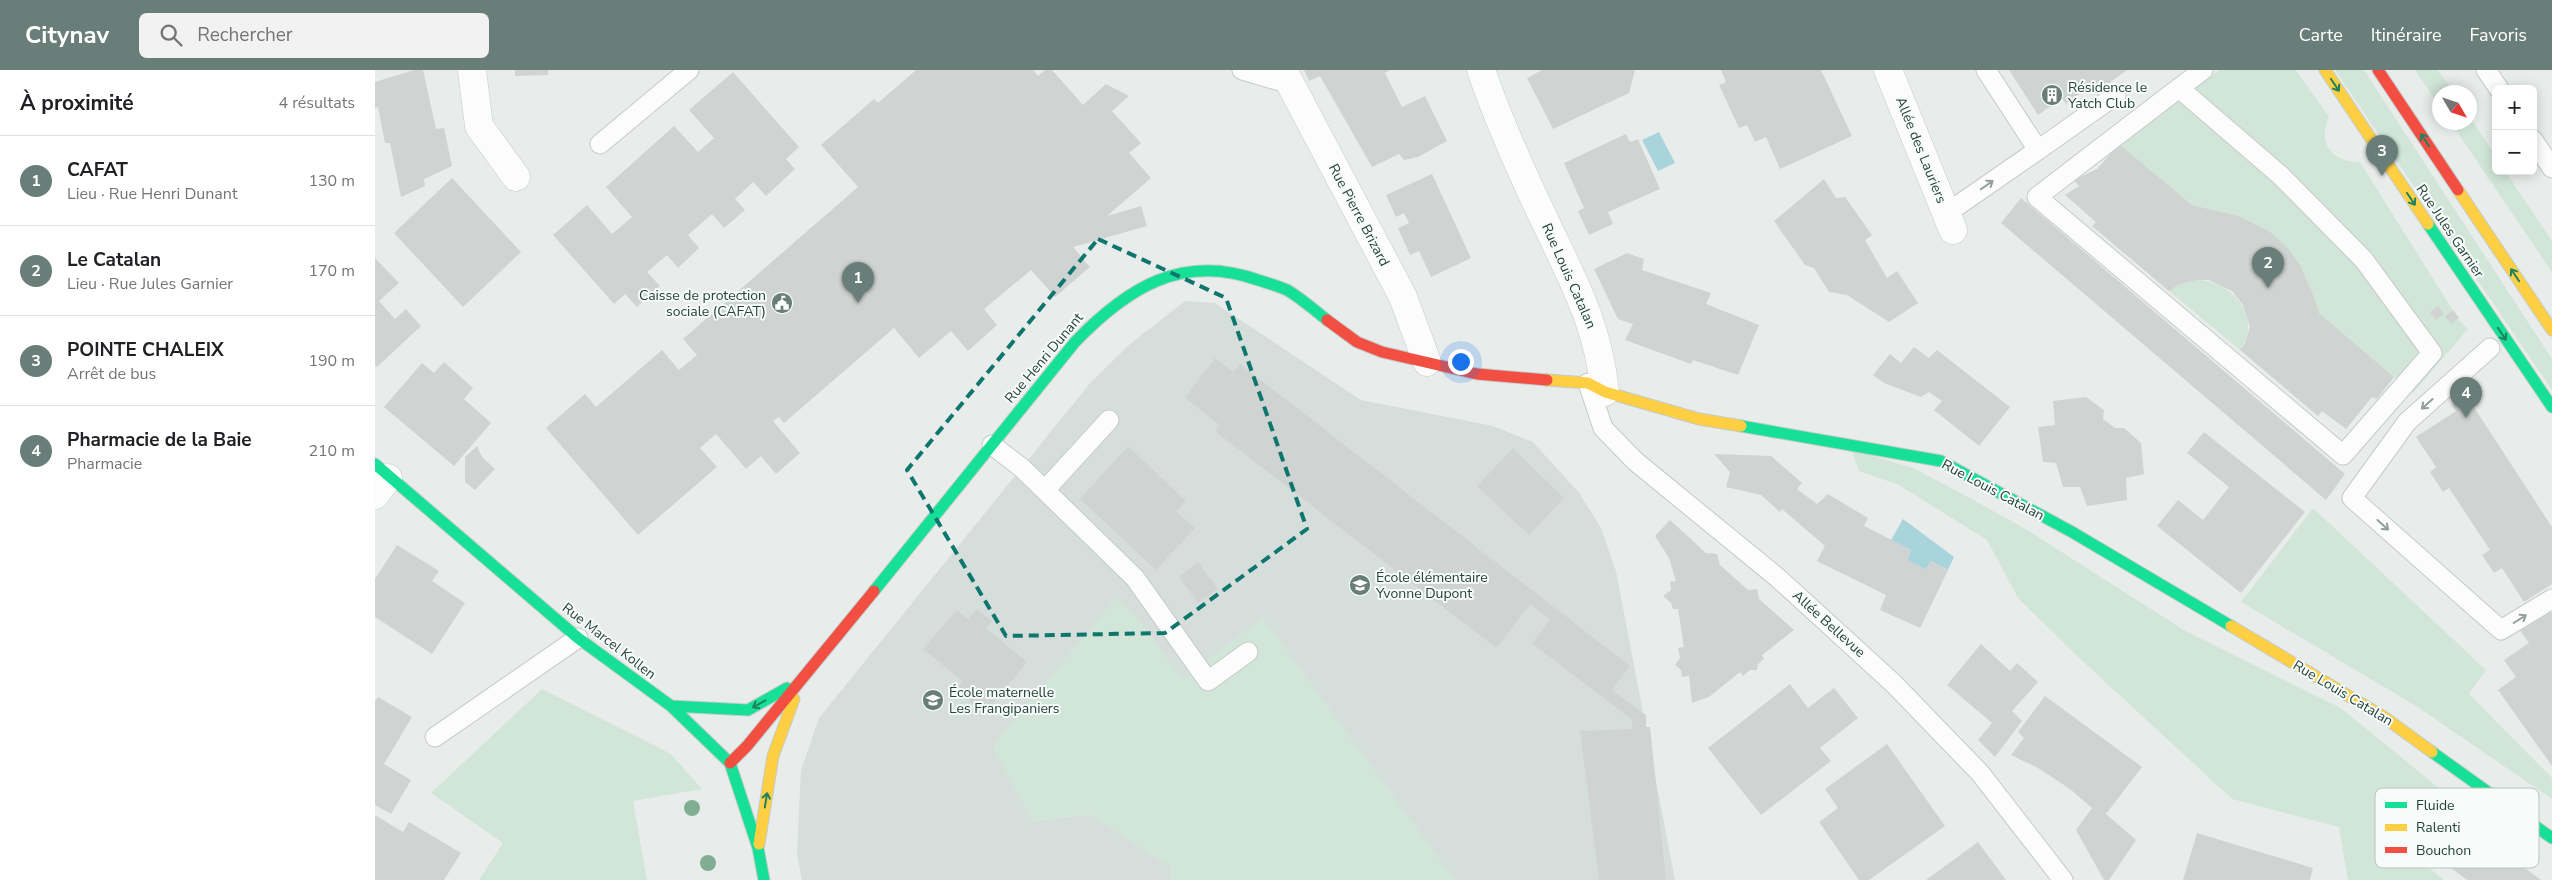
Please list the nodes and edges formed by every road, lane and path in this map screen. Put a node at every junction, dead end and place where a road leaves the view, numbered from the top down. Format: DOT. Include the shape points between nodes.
graph roads {
  1 [pos="471,70"];
  2 [pos="689,70"];
  3 [pos="1243,70"];
  4 [pos="1481,70"];
  5 [pos="1888,70"];
  6 [pos="1986,70"];
  7 [pos="2203,70"];
  8 [pos="2325,70"];
  9 [pos="2378,70"];
  10 [pos="2486,70"];
  11 [pos="1287,77"];
  12 [pos="2496,85"];
  13 [pos="2179,88"];
  14 [pos="2116,96"];
  15 [pos="600,144"];
  16 [pos="2537,146"];
  17 [pos="2039,150"];
  18 [pos="2552,168"];
  19 [pos="516,177"];
  20 [pos="1950,221"];
  21 [pos="2552,330"];
  22 [pos="2490,348"];
  23 [pos="1427,362"];
  24 [pos="1597,388"];
  25 [pos="2552,407"];
  26 [pos="1109,420"];
  27 [pos="991,445"];
  28 [pos="379,479"];
  29 [pos="1045,490"];
  30 [pos="2552,599"];
  31 [pos="577,638"];
  32 [pos="1248,652"];
  33 [pos="802,680"];
  34 [pos="671,706"];
  35 [pos="435,737"];
  36 [pos="730,762"];
  37 [pos="2483,788"];
  38 [pos="2539,829"];
  39 [pos="2552,838"];
  40 [pos="758,848"];
  41 [pos="764,880"];
  42 [pos="2063,880"];
  1 -- 19 [label="street" via="479,126"];
  2 -- 15 [label="lane"];
  3 -- 11 [label="lane"];
  4 -- 24 [label="street, Rue Louis Catalan" via="1501,127 1588,312 1600,351"];
  5 -- 20 [label="street, Allée des Lauriers"];
  6 -- 17 [label="lane"];
  7 -- 13 [label="lane"];
  8 -- 25 [label="street, Rue Jules Garnier, one-way"];
  21 -- 9 [label="street, one-way"];
  10 -- 12 [label="lane"];
  11 -- 23 [label="street, Rue Pierre Brizard" via="1403,297"];
  13 -- 13 [label="lane" via="2280,175 2364,260 2432,353 2343,455 2037,197"];
  14 -- 17 [label="lane"];
  16 -- 18 [label="lane"];
  20 -- 17 [label="lane, one-way"];
  22 -- 30 [label="lane, one-way" via="2407,422 2352,498 2501,630"];
  23 -- 24 [label="street, Rue Henri Dunant" via="1477,374"];
  23 -- 27 [label="street, Rue Henri Dunant" via="1382,352 1357,342 1287,290 1235,272 1168,275 1136,291 1100,316"];
  24 -- 37 [label="street, Rue Louis Catalan" via="1699,419 1941,461 2072,532 2385,717"];
  24 -- 42 [label="lane, Allée Bellevue" via="1603,428 1635,460 1778,578 1894,684 1980,773"];
  26 -- 29 [label="lane"];
  27 -- 29 [label="lane"];
  27 -- 33 [label="street, Rue Henri Dunant"];
  28 -- 31 [label="street, Rue Marcel Kollen"];
  29 -- 32 [label="lane" via="1135,578 1208,681"];
  31 -- 34 [label="street, Rue Marcel Kollen"];
  31 -- 35 [label="lane"];
  33 -- 34 [label="street, Rue Henri Dunant, one-way" via="748,710"];
  33 -- 36 [label="street, Rue Henri Dunant"];
  40 -- 33 [label="street, Rue Henri Dunant, one-way" via="773,756"];
  34 -- 36 [label="street, Rue Marcel Kollen"];
  36 -- 40 [label="street, Rue Marcel Kollen"];
  38 -- 39 [label="street, Rue Louis Catalan"];
  40 -- 41 [label="street, Rue Marcel Kollen"];
}
